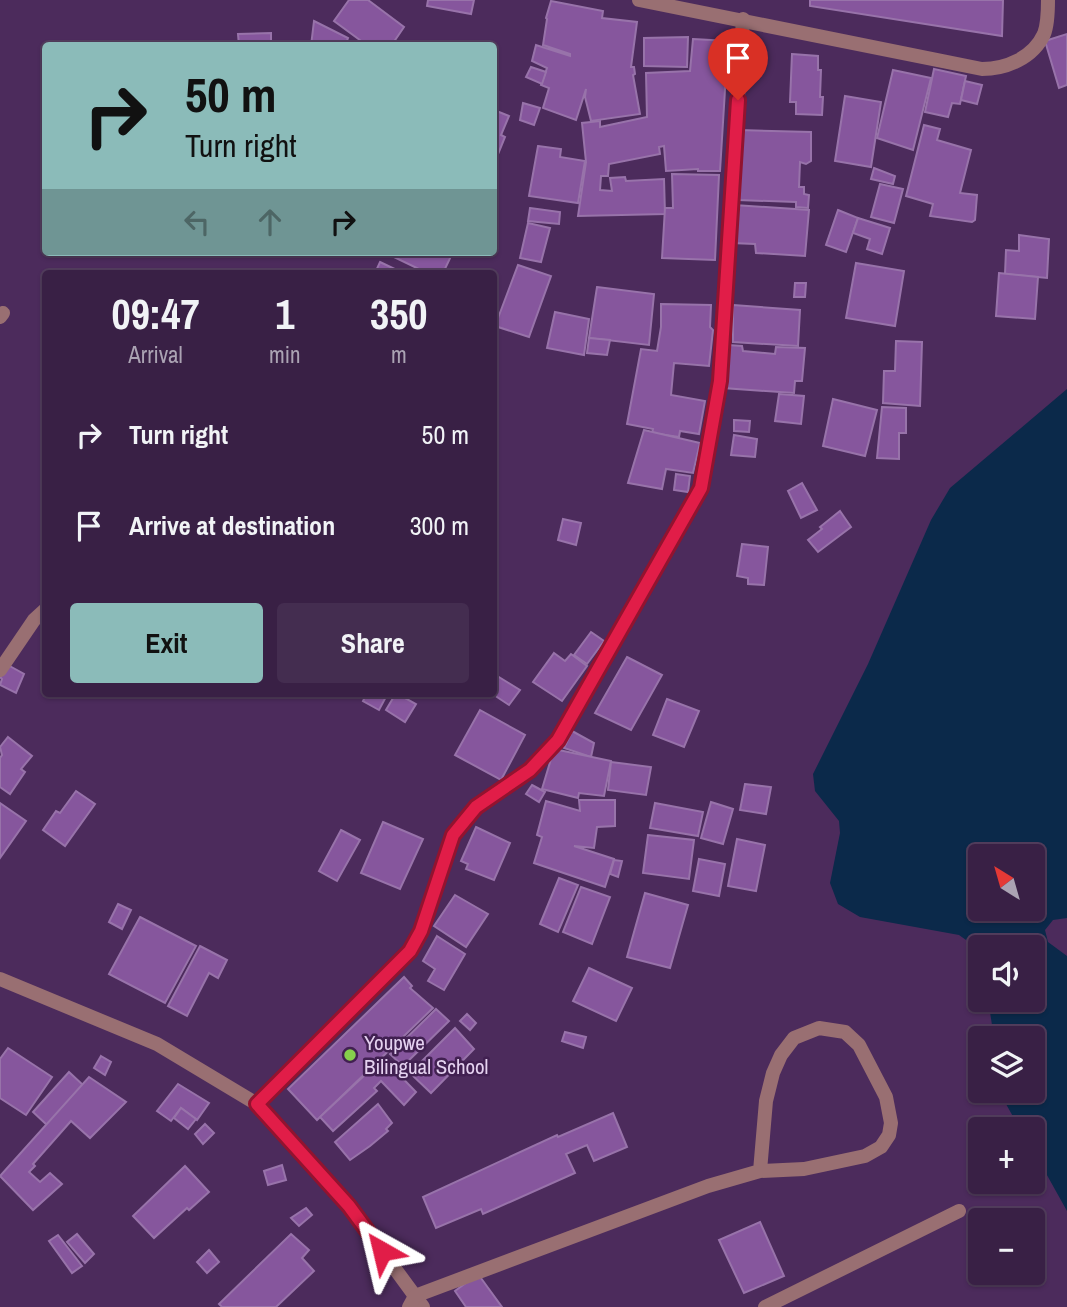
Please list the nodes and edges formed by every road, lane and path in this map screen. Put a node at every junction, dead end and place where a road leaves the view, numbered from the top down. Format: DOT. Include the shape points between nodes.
graph roads {
  1 [pos="639,0"];
  2 [pos="1048,0"];
  3 [pos="743,19"];
  4 [pos="42,613"];
  5 [pos="0,670"];
  6 [pos="0,979"];
  7 [pos="257,1104"];
  8 [pos="760,1171"];
  9 [pos="959,1211"];
  10 [pos="416,1303"];
  11 [pos="765,1307"];
  1 -- 3 [label="street"];
  2 -- 3 [label="street" via="1043,35 1015,63 996,69"];
  3 -- 7 [label="street" via="720,381 701,488 558,740 530,770 476,807 453,835 410,951"];
  4 -- 5 [label="street"];
  6 -- 7 [label="street" via="157,1044"];
  7 -- 10 [label="street" via="349,1206"];
  8 -- 8 [label="street" via="864,1156 881,1147 889,1135 886,1097 859,1045 845,1032 819,1028 794,1038 781,1055 766,1101"];
  8 -- 10 [label="street" via="708,1186"];
  9 -- 11 [label="street"];
}
